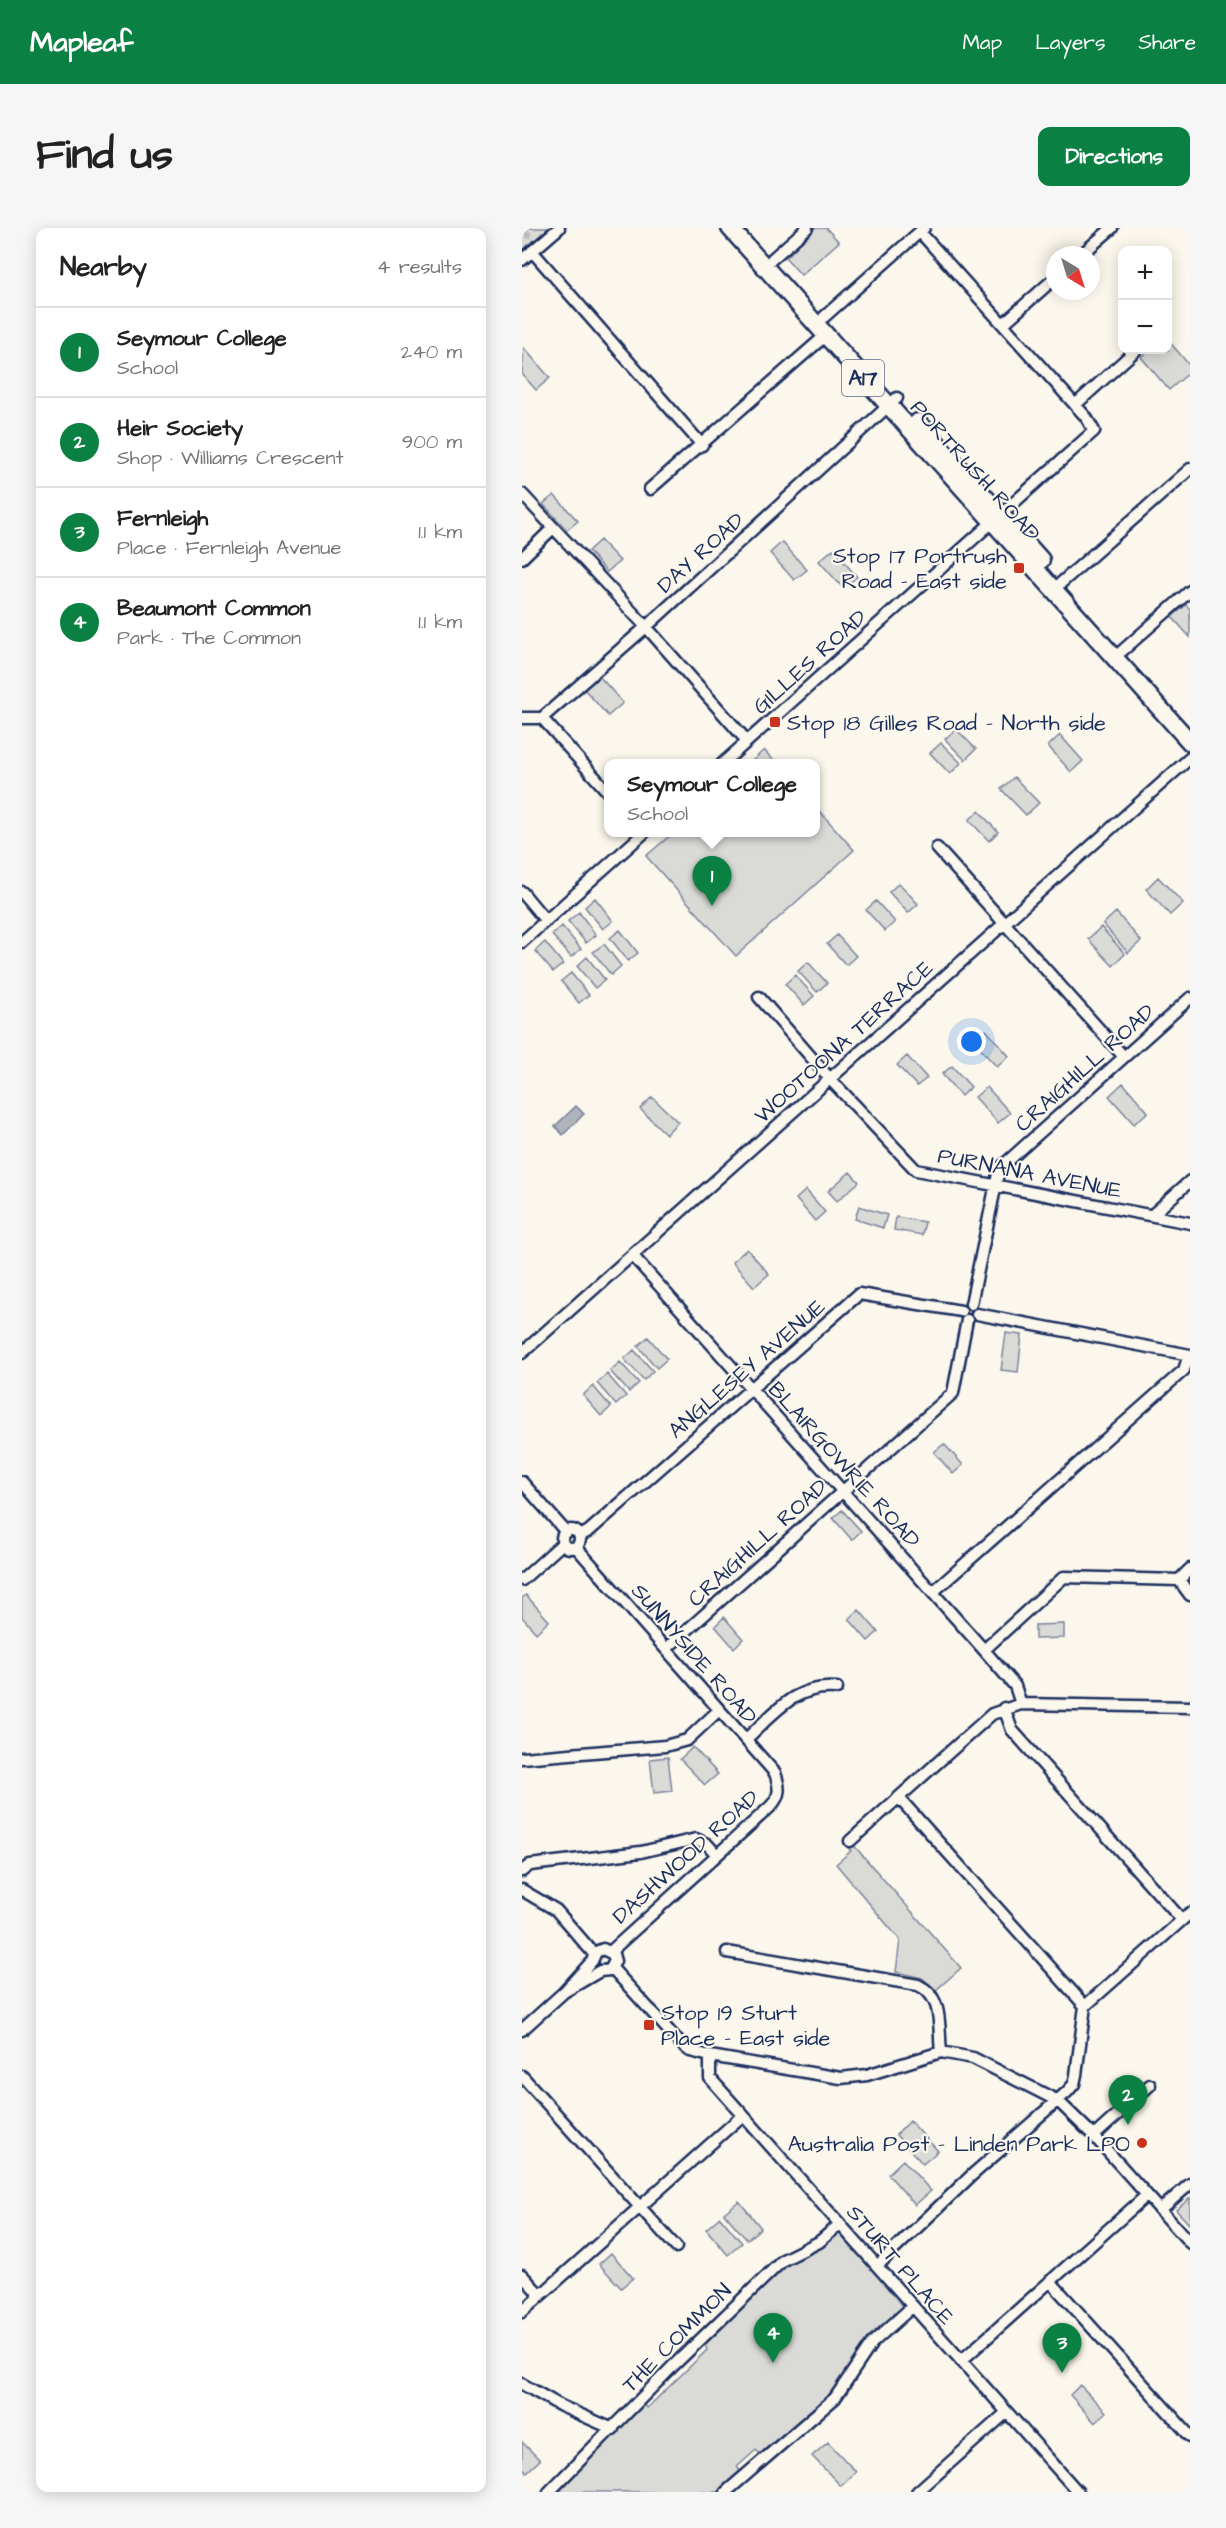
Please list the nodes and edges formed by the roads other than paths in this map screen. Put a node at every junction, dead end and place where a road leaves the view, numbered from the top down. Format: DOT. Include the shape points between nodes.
graph roads {
  1 [pos="559,228"];
  2 [pos="730,228"];
  3 [pos="744,228"];
  4 [pos="807,228"];
  5 [pos="1112,228"];
  6 [pos="922,230"];
  7 [pos="1091,246"];
  8 [pos="532,251"];
  9 [pos="772,259"];
  10 [pos="522,260"];
  11 [pos="1046,286"];
  12 [pos="824,317"];
  13 [pos="1002,324"];
  14 [pos="826,335"];
  15 [pos="1132,354"];
  16 [pos="893,402"];
  17 [pos="1075,405"];
  18 [pos="702,445"];
  19 [pos="1190,469"];
  20 [pos="650,489"];
  21 [pos="522,494"];
  22 [pos="997,519"];
  23 [pos="553,528"];
  24 [pos="522,558"];
  25 [pos="1057,587"];
  26 [pos="1190,591"];
  27 [pos="646,627"];
  28 [pos="1122,651"];
  29 [pos="522,718"];
  30 [pos="542,718"];
  31 [pos="1190,725"];
  32 [pos="747,741"];
  33 [pos="1190,742"];
  34 [pos="1190,758"];
  35 [pos="727,759"];
  36 [pos="604,786"];
  37 [pos="639,837"];
  38 [pos="937,848"];
  39 [pos="522,892"];
  40 [pos="546,921"];
  41 [pos="1004,923"];
  42 [pos="522,942"];
  43 [pos="759,997"];
  44 [pos="1190,998"];
  45 [pos="1124,1057"];
  46 [pos="830,1079"];
  47 [pos="1190,1181"];
  48 [pos="995,1185"];
  49 [pos="1152,1215"];
  50 [pos="1190,1223"];
  51 [pos="633,1256"];
  52 [pos="974,1309"];
  53 [pos="964,1316"];
  54 [pos="522,1353"];
  55 [pos="1190,1355"];
  56 [pos="752,1389"];
  57 [pos="522,1482"];
  58 [pos="843,1491"];
  59 [pos="566,1532"];
  60 [pos="580,1536"];
  61 [pos="563,1543"];
  62 [pos="576,1547"];
  63 [pos="1190,1569"];
  64 [pos="522,1580"];
  65 [pos="1179,1580"];
  66 [pos="933,1592"];
  67 [pos="1190,1595"];
  68 [pos="666,1649"];
  69 [pos="984,1650"];
  70 [pos="837,1688"];
  71 [pos="1021,1704"];
  72 [pos="1190,1707"];
  73 [pos="1004,1708"];
  74 [pos="719,1710"];
  75 [pos="746,1739"];
  76 [pos="522,1758"];
  77 [pos="780,1787"];
  78 [pos="899,1798"];
  79 [pos="850,1840"];
  80 [pos="717,1855"];
  81 [pos="522,1871"];
  82 [pos="522,1890"];
  83 [pos="1186,1916"];
  84 [pos="610,1952"];
  85 [pos="727,1952"];
  86 [pos="593,1958"];
  87 [pos="612,1968"];
  88 [pos="600,1971"];
  89 [pos="564,1992"];
  90 [pos="1085,2006"];
  91 [pos="522,2030"];
  92 [pos="941,2052"];
  93 [pos="710,2056"];
  94 [pos="522,2076"];
  95 [pos="1150,2085"];
  96 [pos="1058,2101"];
  97 [pos="743,2115"];
  98 [pos="1094,2136"];
  99 [pos="1190,2184"];
  100 [pos="1147,2195"];
  101 [pos="641,2206"];
  102 [pos="1160,2210"];
  103 [pos="840,2224"];
  104 [pos="1190,2243"];
  105 [pos="676,2247"];
  106 [pos="877,2265"];
  107 [pos="522,2275"];
  108 [pos="1050,2281"];
  109 [pos="540,2295"];
  110 [pos="913,2306"];
  111 [pos="522,2312"];
  112 [pos="961,2361"];
  113 [pos="522,2384"];
  114 [pos="1007,2412"];
  115 [pos="613,2428"];
  116 [pos="1190,2436"];
  117 [pos="1075,2491"];
  118 [pos="549,2492"];
  119 [pos="726,2492"];
  120 [pos="917,2492"];
  1 -- 8 [label="street"];
  2 -- 14 [label="highway, PORTRUSH ROAD / A17"];
  3 -- 9 [label="highway, PORTRUSH ROAD / A17"];
  4 -- 9 [label="street"];
  5 -- 7 [label="street"];
  6 -- 12 [label="street"];
  6 -- 13 [label="street"];
  8 -- 10 [label="street"];
  8 -- 18 [label="street"];
  9 -- 12 [label="highway, PORTRUSH ROAD / A17"];
  11 -- 13 [label="street"];
  12 -- 16 [label="highway, PORTRUSH ROAD / A17"];
  13 -- 17 [label="street"];
  14 -- 16 [label="highway, PORTRUSH ROAD / A17"];
  14 -- 18 [label="street"];
  15 -- 17 [label="street"];
  16 -- 22 [label="highway, PORTRUSH ROAD / A17"];
  16 -- 27 [label="street, DAY ROAD"];
  17 -- 22 [label="street, GILLES ROAD" via="1093,425 1091,436"];
  18 -- 20 [label="street"];
  19 -- 25 [label="street"];
  21 -- 23 [label="street"];
  22 -- 25 [label="highway, PORTRUSH ROAD / A17"];
  22 -- 32 [label="street, GILLES ROAD"];
  23 -- 24 [label="street"];
  23 -- 27 [label="street"];
  25 -- 28 [label="highway, PORTRUSH ROAD / A17"];
  25 -- 33 [label="highway, PORTRUSH ROAD / A17"];
  26 -- 28 [label="street"];
  27 -- 30 [label="street, DAY ROAD"];
  27 -- 32 [label="street"];
  28 -- 31 [label="highway, PORTRUSH ROAD / A17"];
  29 -- 30 [label="street"];
  30 -- 36 [label="street"];
  32 -- 35 [label="street, GILLES ROAD"];
  34 -- 41 [label="street, WOOTOONA TERRACE"];
  37 -- 40 [label="street"];
  38 -- 41 [label="street"];
  39 -- 40 [label="street"];
  40 -- 42 [label="street"];
  41 -- 45 [label="street"];
  41 -- 46 [label="street, WOOTOONA TERRACE"];
  43 -- 46 [label="street, PURNANA AVENUE"];
  44 -- 45 [label="street, CRAIGHILL ROAD"];
  45 -- 48 [label="street, CRAIGHILL ROAD" via="999,1169"];
  46 -- 48 [label="street, PURNANA AVENUE" via="916,1170"];
  46 -- 51 [label="street, WOOTOONA TERRACE"];
  47 -- 49 [label="street"];
  48 -- 49 [label="street, PURNANA AVENUE"];
  48 -- 52 [label="street, CRAIGHILL ROAD"];
  49 -- 50 [label="street, PURNANA AVENUE"];
  51 -- 54 [label="street, WOOTOONA TERRACE"];
  51 -- 56 [label="street, BLAIRGOWRIE ROAD"];
  52 -- 53 [label="street" via="974,1318"];
  52 -- 55 [label="street"];
  53 -- 56 [label="street, ANGLESEY AVENUE" via="859,1294"];
  53 -- 58 [label="street, CRAIGHILL ROAD" via="953,1393"];
  55 -- 66 [label="street" via="1184,1370"];
  56 -- 58 [label="street, BLAIRGOWRIE ROAD"];
  56 -- 60 [label="street, ANGLESEY AVENUE"];
  57 -- 59 [label="street"];
  58 -- 66 [label="street, BLAIRGOWRIE ROAD"];
  58 -- 68 [label="street, CRAIGHILL ROAD"];
  59 -- 60 [label="street"];
  59 -- 61 [label="street" via="561,1538"];
  60 -- 62 [label="street"];
  61 -- 62 [label="street"];
  61 -- 64 [label="street"];
  62 -- 68 [label="street, SUNNYSIDE ROAD"];
  63 -- 65 [label="street"];
  65 -- 67 [label="street"];
  65 -- 69 [label="street" via="1064,1577"];
  66 -- 69 [label="street, BLAIRGOWRIE ROAD"];
  68 -- 74 [label="street, SUNNYSIDE ROAD"];
  69 -- 71 [label="street, BLAIRGOWRIE ROAD" via="1015,1686"];
  70 -- 75 [label="street" via="806,1689"];
  71 -- 72 [label="street"];
  71 -- 73 [label="street"];
  73 -- 78 [label="street" via="992,1714"];
  73 -- 83 [label="street" via="1012,1730"];
  74 -- 75 [label="street, SUNNYSIDE ROAD"];
  74 -- 76 [label="street" via="687,1740 665,1746"];
  75 -- 77 [label="street, SUNNYSIDE ROAD" via="775,1773"];
  77 -- 80 [label="street, DASHWOOD ROAD" via="776,1801"];
  78 -- 79 [label="street"];
  78 -- 90 [label="street"];
  80 -- 81 [label="street" via="696,1839 641,1852 530,1865"];
  80 -- 84 [label="street, DASHWOOD ROAD"];
  82 -- 86 [label="street" via="556,1910"];
  83 -- 90 [label="street"];
  84 -- 86 [label="street" via="603,1949"];
  84 -- 87 [label="street" via="615,1961"];
  85 -- 92 [label="street" via="918,1985 935,1999"];
  86 -- 88 [label="street" via="594,1968"];
  86 -- 89 [label="street"];
  87 -- 88 [label="street"];
  87 -- 93 [label="street" via="680,2043 690,2051"];
  88 -- 89 [label="street"];
  89 -- 91 [label="street"];
  90 -- 96 [label="street" via="1074,2084"];
  92 -- 93 [label="street" via="867,2075 841,2078"];
  92 -- 96 [label="street" via="974,2058"];
  93 -- 97 [label="street, STURT PLACE" via="710,2078"];
  94 -- 101 [label="street"];
  95 -- 98 [label="street"];
  96 -- 98 [label="street"];
  96 -- 106 [label="street"];
  97 -- 101 [label="street"];
  97 -- 103 [label="street, STURT PLACE"];
  98 -- 100 [label="street"];
  99 -- 102 [label="street"];
  100 -- 102 [label="street"];
  100 -- 108 [label="street"];
  101 -- 105 [label="street"];
  101 -- 109 [label="street"];
  102 -- 104 [label="street"];
  103 -- 106 [label="street, STURT PLACE"];
  103 -- 115 [label="street, THE COMMON" via="819,2242 783,2260"];
  106 -- 110 [label="street, STURT PLACE"];
  107 -- 109 [label="street"];
  108 -- 112 [label="street"];
  108 -- 116 [label="street"];
  109 -- 111 [label="street"];
  110 -- 112 [label="street, STURT PLACE"];
  110 -- 119 [label="street" via="872,2343 835,2398"];
  112 -- 114 [label="street, STURT PLACE"];
  113 -- 115 [label="street"];
  114 -- 117 [label="street, STURT PLACE"];
  114 -- 120 [label="street"];
  115 -- 118 [label="street, THE COMMON"];
}
